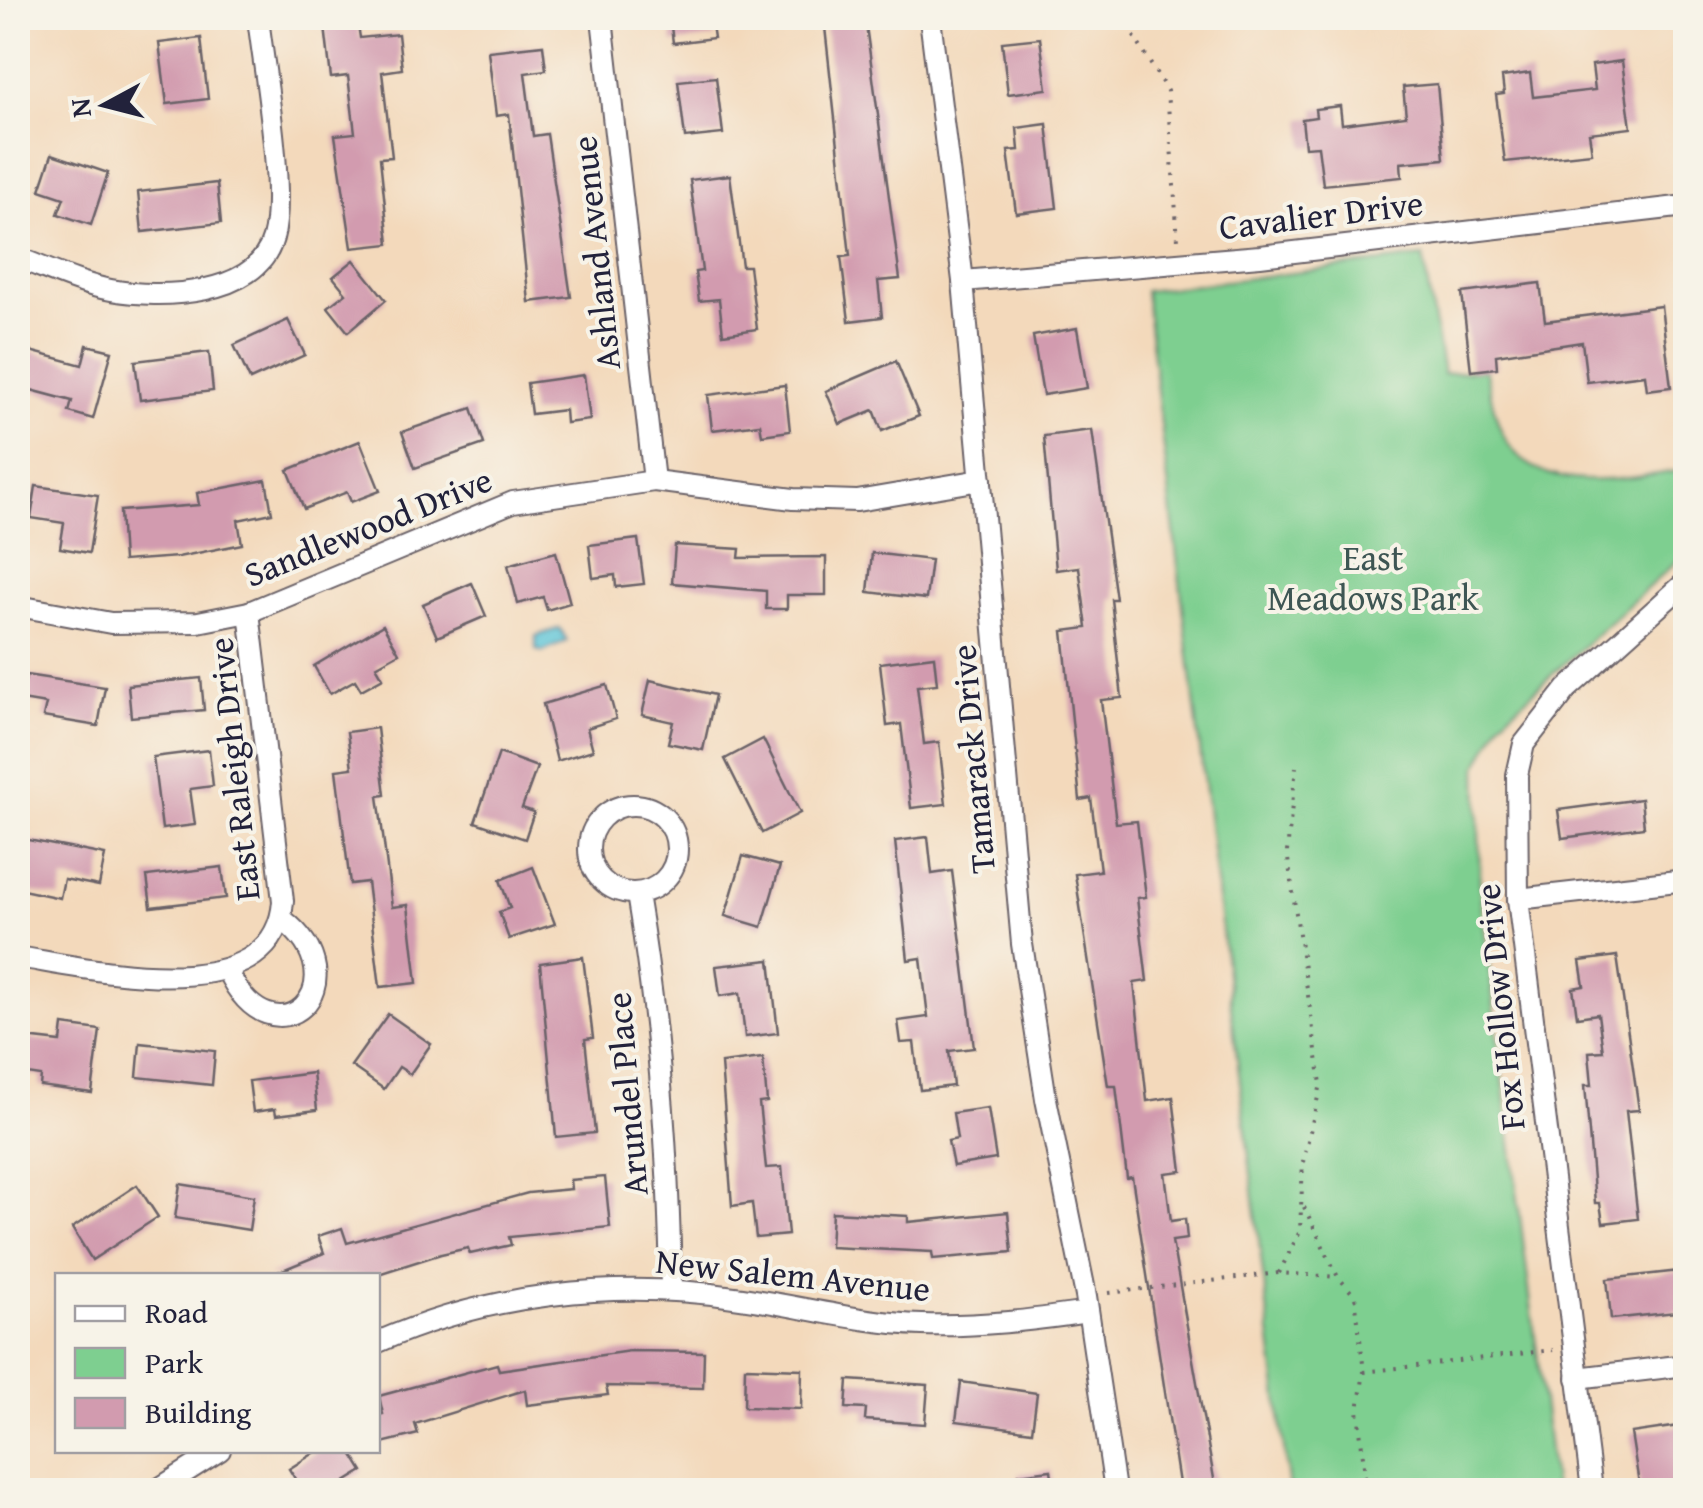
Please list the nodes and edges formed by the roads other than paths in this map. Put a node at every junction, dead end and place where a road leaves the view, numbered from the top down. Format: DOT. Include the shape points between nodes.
graph roads {
  1 [pos="258,18"];
  2 [pos="602,18"];
  3 [pos="930,18"];
  4 [pos="1686,206"];
  5 [pos="18,258"];
  6 [pos="963,281"];
  7 [pos="981,480"];
  8 [pos="654,481"];
  9 [pos="1686,582"];
  10 [pos="18,606"];
  11 [pos="249,612"];
  12 [pos="1686,880"];
  13 [pos="637,894"];
  14 [pos="1518,900"];
  15 [pos="282,919"];
  16 [pos="18,958"];
  17 [pos="227,970"];
  18 [pos="671,1290"];
  19 [pos="1087,1304"];
  20 [pos="380,1341"];
  21 [pos="1686,1365"];
  22 [pos="1577,1378"];
  23 [pos="215,1453"];
  24 [pos="158,1490"];
  25 [pos="1115,1490"];
  26 [pos="1592,1490"];
  1 -- 5 [label="street" via="275,200 274,239 257,266 208,288 156,293 112,290"];
  2 -- 8 [label="street, Ashland Avenue"];
  3 -- 6 [label="street, Tamarack Drive"];
  4 -- 6 [label="street, Cavalier Drive" via="1180,264"];
  6 -- 7 [label="street, Tamarack Drive"];
  7 -- 8 [label="street, Sandlewood Drive" via="858,501"];
  7 -- 19 [label="street, Tamarack Drive" via="1022,944"];
  8 -- 11 [label="street, Sandlewood Drive" via="481,512"];
  9 -- 14 [label="street, Fox Hollow Drive" via="1567,689 1524,744 1515,812"];
  10 -- 11 [label="street, Sandlewood Drive" via="155,626"];
  11 -- 15 [label="street, East Raleigh Drive"];
  12 -- 14 [label="street"];
  13 -- 13 [label="street" via="667,878 677,845 661,815 628,805 598,821 588,854 604,884"];
  13 -- 18 [label="street, Arundel Place" via="648,956"];
  14 -- 22 [label="street, Fox Hollow Drive"];
  15 -- 17 [label="street, East Raleigh Drive" via="258,954"];
  15 -- 17 [label="street, East Raleigh Drive" via="309,948 318,974 312,998 298,1012 282,1018 258,1012"];
  16 -- 17 [label="street" via="198,976"];
  18 -- 19 [label="street, New Salem Avenue" via="920,1326 1002,1324"];
  18 -- 20 [label="street, New Salem Avenue" via="501,1302"];
  19 -- 25 [label="street, Tamarack Drive"];
  21 -- 22 [label="street"];
  22 -- 26 [label="street, Fox Hollow Drive"];
  23 -- 24 [label="street"];
}
